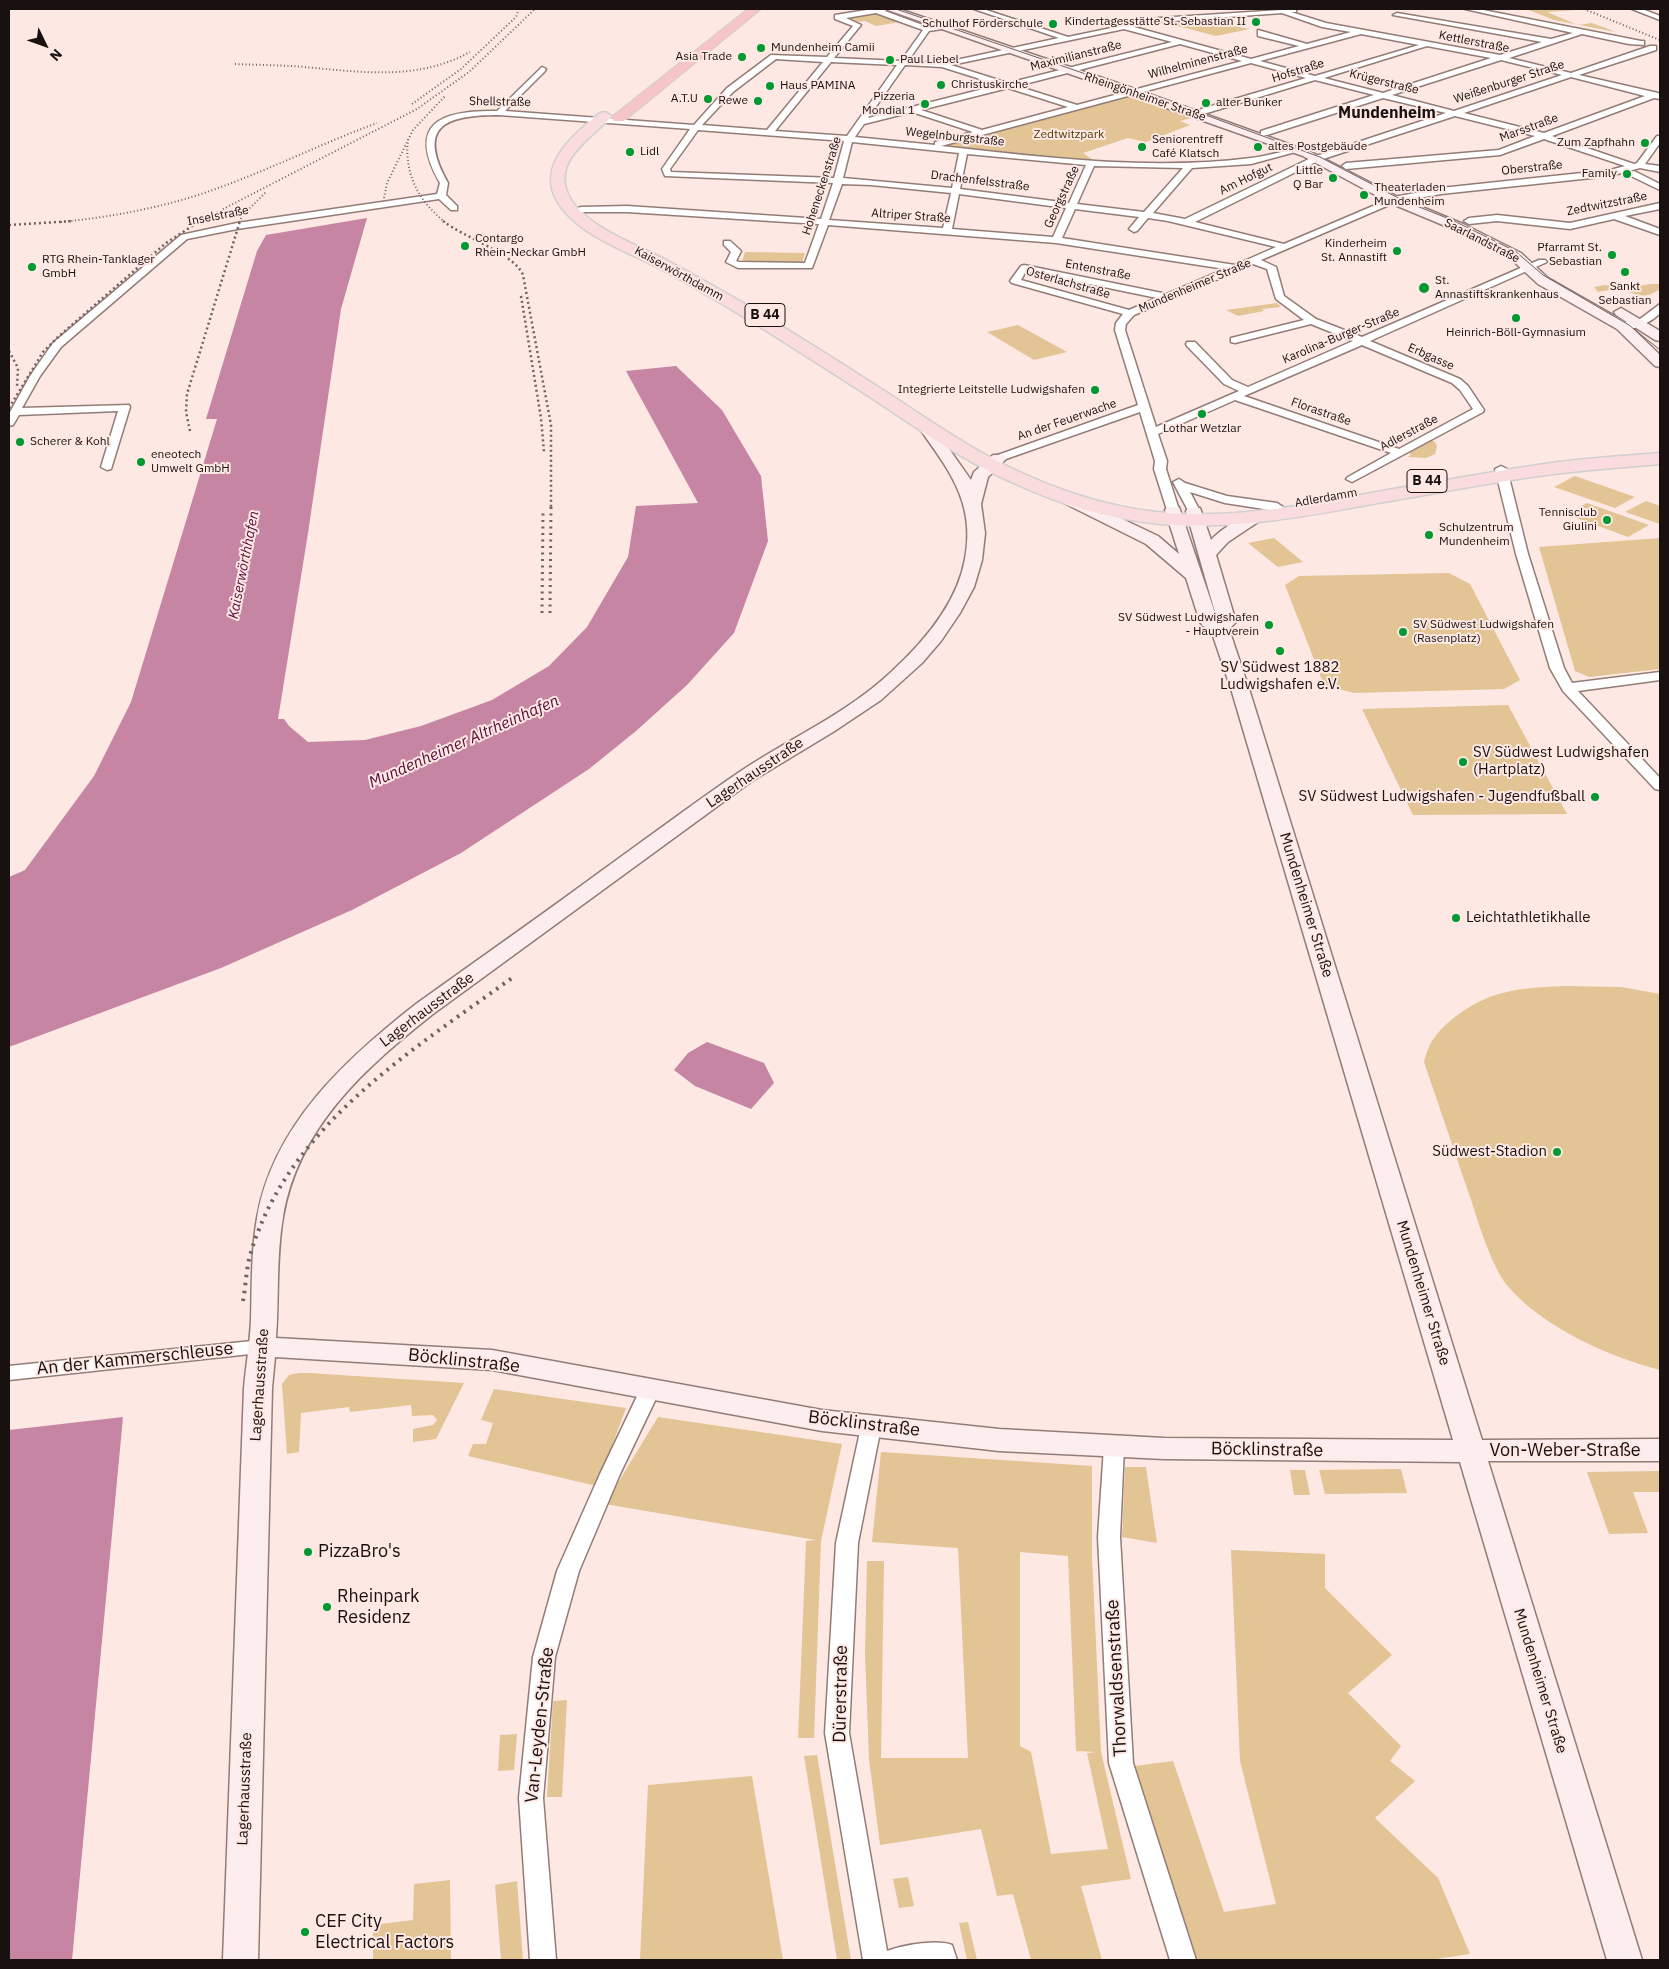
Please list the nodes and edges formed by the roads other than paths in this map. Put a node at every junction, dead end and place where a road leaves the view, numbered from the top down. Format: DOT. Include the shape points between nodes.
graph roads {
  1 [pos="742,9"];
  2 [pos="755,9"];
  3 [pos="880,9"];
  4 [pos="890,9"];
  5 [pos="907,9"];
  6 [pos="977,9"];
  7 [pos="1183,9"];
  8 [pos="1300,9"];
  9 [pos="1469,9"];
  10 [pos="1636,9"];
  11 [pos="1521,10"];
  12 [pos="1284,11"];
  13 [pos="1397,14"];
  14 [pos="1188,17"];
  15 [pos="1660,18"];
  16 [pos="952,25"];
  17 [pos="1124,26"];
  18 [pos="940,27"];
  19 [pos="927,29"];
  20 [pos="1592,30"];
  21 [pos="1261,32"];
  22 [pos="1360,32"];
  23 [pos="1582,32"];
  24 [pos="746,33"];
  25 [pos="1628,38"];
  26 [pos="1067,39"];
  27 [pos="1183,42"];
  28 [pos="1554,42"];
  29 [pos="1641,43"];
  30 [pos="1428,44"];
  31 [pos="1306,46"];
  32 [pos="1022,49"];
  33 [pos="1657,49"];
  34 [pos="1011,51"];
  35 [pos="830,58"];
  36 [pos="1502,58"];
  37 [pos="1254,60"];
  38 [pos="904,62"];
  39 [pos="943,65"];
  40 [pos="542,69"];
  41 [pos="1073,69"];
  42 [pos="1571,75"];
  43 [pos="1316,78"];
  44 [pos="656,79"];
  45 [pos="1009,86"];
  46 [pos="1139,91"];
  47 [pos="1385,95"];
  48 [pos="1657,96"];
  49 [pos="1076,107"];
  50 [pos="913,110"];
  51 [pos="1204,111"];
  52 [pos="499,113"];
  53 [pos="1457,113"];
  54 [pos="564,118"];
  55 [pos="608,120"];
  56 [pos="859,123"];
  57 [pos="696,128"];
  58 [pos="982,132"];
  59 [pos="769,133"];
  60 [pos="1264,133"];
  61 [pos="1545,136"];
  62 [pos="1660,138"];
  63 [pos="849,139"];
  64 [pos="926,147"];
  65 [pos="1301,149"];
  66 [pos="964,150"];
  67 [pos="1319,158"];
  68 [pos="1091,164"];
  69 [pos="1189,166"];
  70 [pos="1346,166"];
  71 [pos="1636,168"];
  72 [pos="1660,169"];
  73 [pos="838,181"];
  74 [pos="1660,187"];
  75 [pos="955,191"];
  76 [pos="441,196"];
  77 [pos="1400,199"];
  78 [pos="1072,205"];
  79 [pos="1660,206"];
  80 [pos="454,208"];
  81 [pos="581,210"];
  82 [pos="1146,215"];
  83 [pos="1614,216"];
  84 [pos="1469,221"];
  85 [pos="823,222"];
  86 [pos="1187,222"];
  87 [pos="1134,229"];
  88 [pos="947,231"];
  89 [pos="1660,232"];
  90 [pos="1056,240"];
  91 [pos="727,244"];
  92 [pos="1286,247"];
  93 [pos="1253,261"];
  94 [pos="1536,265"];
  95 [pos="1024,268"];
  96 [pos="1237,268"];
  97 [pos="1168,297"];
  98 [pos="1660,307"];
  99 [pos="1130,314"];
  100 [pos="1312,320"];
  101 [pos="1640,322"];
  102 [pos="1622,326"];
  103 [pos="1659,335"];
  104 [pos="1235,340"];
  105 [pos="1361,342"];
  106 [pos="1191,344"];
  107 [pos="1660,363"];
  108 [pos="1247,390"];
  109 [pos="1232,396"];
  110 [pos="1144,407"];
  111 [pos="1479,410"];
  112 [pos="16,412"];
  113 [pos="9,424"];
  114 [pos="925,425"];
  115 [pos="1151,433"];
  116 [pos="1660,450"];
  117 [pos="1401,453"];
  118 [pos="1660,459"];
  119 [pos="990,462"];
  120 [pos="1161,462"];
  121 [pos="108,467"];
  122 [pos="1502,472"];
  123 [pos="1352,479"];
  124 [pos="965,482"];
  125 [pos="1181,485"];
  126 [pos="1067,498"];
  127 [pos="973,503"];
  128 [pos="1277,507"];
  129 [pos="1185,515"];
  130 [pos="1255,517"];
  131 [pos="1206,555"];
  132 [pos="1196,578"];
  133 [pos="1219,626"];
  134 [pos="1660,676"];
  135 [pos="1568,688"];
  136 [pos="1660,786"];
  137 [pos="262,1347"];
  138 [pos="9,1373"];
  139 [pos="650,1390"];
  140 [pos="871,1427"];
  141 [pos="1114,1447"];
  142 [pos="1660,1450"];
  143 [pos="1470,1451"];
  144 [pos="240,1960"];
  145 [pos="543,1960"];
  146 [pos="876,1960"];
  147 [pos="895,1960"];
  148 [pos="944,1960"];
  149 [pos="1183,1960"];
  150 [pos="1625,1960"];
  1 -- 44 [label="highway, B 44"];
  2 -- 44 [label="highway, B 44"];
  3 -- 19 [label="street"];
  3 -- 35 [label="street" via="838,17 857,25"];
  4 -- 18 [label="street, Rheingönheimer Straße"];
  5 -- 16 [label="street, Rheingönheimer Straße"];
  6 -- 26 [label="street"];
  7 -- 14 [label="street"];
  8 -- 12 [label="street"];
  9 -- 23 [label="street"];
  10 -- 15 [label="street"];
  11 -- 20 [label="street" via="1547,21"];
  12 -- 14 [label="street"];
  12 -- 22 [label="street, Kettlerstraße"];
  13 -- 28 [label="street"];
  14 -- 17 [label="street"];
  16 -- 18 [label="street"];
  16 -- 32 [label="street, Rheingönheimer Straße"];
  17 -- 26 [label="street"];
  17 -- 27 [label="street, Krügerstraße"];
  18 -- 19 [label="street"];
  18 -- 34 [label="street, Rheingönheimer Straße"];
  19 -- 38 [label="street, Hoheneckenstraße"];
  20 -- 25 [label="street"];
  21 -- 31 [label="street"];
  22 -- 30 [label="street, Kettlerstraße"];
  22 -- 31 [label="street, Wilhelminenstraße"];
  23 -- 28 [label="street"];
  23 -- 29 [label="street"];
  24 -- 44 [label="highway"];
  25 -- 29 [label="street"];
  26 -- 32 [label="street"];
  27 -- 37 [label="street, Krügerstraße"];
  27 -- 41 [label="street, Maximilianstraße"];
  28 -- 36 [label="street"];
  29 -- 33 [label="street"];
  30 -- 36 [label="street, Kettlerstraße"];
  30 -- 43 [label="street, Hofstraße"];
  31 -- 37 [label="street, Wilhelminenstraße"];
  32 -- 34 [label="street"];
  32 -- 41 [label="street, Rheingönheimer Straße"];
  33 -- 42 [label="street, Weißenburger Straße"];
  34 -- 39 [label="street"];
  34 -- 41 [label="street, Rheingönheimer Straße"];
  35 -- 38 [label="street"];
  35 -- 57 [label="street" via="774,57 730,90"];
  35 -- 59 [label="street"];
  36 -- 42 [label="street, Kettlerstraße"];
  36 -- 47 [label="street"];
  37 -- 43 [label="street, Krügerstraße"];
  37 -- 46 [label="street, Wilhelminenstraße"];
  38 -- 39 [label="street"];
  38 -- 56 [label="street, Hoheneckenstraße"];
  39 -- 45 [label="street"];
  40 -- 52 [label="street"];
  41 -- 45 [label="street, Maximilianstraße"];
  41 -- 46 [label="street, Rheingönheimer Straße"];
  42 -- 48 [label="street, Kettlerstraße"];
  42 -- 53 [label="street, Weißenburger Straße"];
  43 -- 47 [label="street, Krügerstraße"];
  43 -- 51 [label="street, Hofstraße"];
  44 -- 55 [label="highway, Kaiserwörthdamm / B 44"];
  45 -- 49 [label="street"];
  45 -- 50 [label="street, Maximilianstraße"];
  46 -- 49 [label="street, Wilhelminenstraße"];
  46 -- 51 [label="street, Rheingönheimer Straße"];
  46 -- 65 [label="street, Rheingönheimer Straße"];
  47 -- 53 [label="street, Krügerstraße"];
  47 -- 60 [label="street"];
  48 -- 61 [label="street, Marsstraße"];
  49 -- 58 [label="street, Wilhelminenstraße"];
  50 -- 56 [label="street, Maximilianstraße"];
  50 -- 58 [label="street"];
  51 -- 60 [label="street, Rheingönheimer Straße"];
  52 -- 54 [label="street, Shellstraße"];
  52 -- 76 [label="street, Shellstraße" via="460,114 444,119 434,128 431,151 433,163 444,183"];
  53 -- 61 [label="street, Krügerstraße"];
  53 -- 67 [label="street, Weißenburger Straße"];
  54 -- 55 [label="street, Shellstraße"];
  54 -- 55 [label="street" via="579,123"];
  55 -- 57 [label="street, Wegelnburgstraße"];
  55 -- 81 [label="main road, Kaiserwörthdamm / B 44" via="567,174 569,192"];
  55 -- 114 [label="main road, Kaiserwörthdamm / B 44" via="567,154 558,174 560,194 568,207 581,219 753,314"];
  56 -- 63 [label="street, Hoheneckenstraße"];
  57 -- 59 [label="street, Wegelnburgstraße"];
  57 -- 73 [label="street, Drachenfelsstraße" via="666,169 668,174"];
  58 -- 64 [label="street, Wilhelminenstraße"];
  59 -- 63 [label="street, Wegelnburgstraße"];
  60 -- 65 [label="street, Rheingönheimer Straße"];
  61 -- 70 [label="street, Marsstraße" via="1491,154"];
  61 -- 71 [label="street, Krügerstraße"];
  62 -- 71 [label="street"];
  63 -- 64 [label="street, Wegelnburgstraße"];
  63 -- 73 [label="street, Hoheneckenstraße"];
  64 -- 66 [label="street, Wegelnburgstraße"];
  65 -- 67 [label="street, Rheingönheimer Straße"];
  65 -- 69 [label="street, Wegelnburgstraße" via="1253,160"];
  66 -- 68 [label="street, Wegelnburgstraße"];
  66 -- 75 [label="street"];
  67 -- 70 [label="street, Rheingönheimer Straße"];
  67 -- 77 [label="street, Rheingönheimer Straße"];
  67 -- 86 [label="street, Am Hofgut"];
  68 -- 69 [label="street, Wegelnburgstraße"];
  68 -- 78 [label="street, Georgstraße"];
  69 -- 82 [label="street"];
  70 -- 77 [label="street, Rheingönheimer Straße"];
  71 -- 72 [label="street, Oberstraße"];
  71 -- 74 [label="street"];
  71 -- 77 [label="street, Oberstraße" via="1441,191"];
  73 -- 75 [label="street, Drachenfelsstraße"];
  73 -- 85 [label="street, Hoheneckenstraße"];
  75 -- 78 [label="street, Drachenfelsstraße"];
  75 -- 88 [label="street"];
  76 -- 80 [label="street"];
  76 -- 112 [label="street, Inselstraße" via="211,230 184,237 58,345 35,376"];
  77 -- 84 [label="street, Saarlandstraße"];
  77 -- 92 [label="street, Mundenheimer Straße"];
  77 -- 94 [label="street, Saarlandstraße"];
  78 -- 82 [label="street, Drachenfelsstraße"];
  78 -- 90 [label="street, Georgstraße"];
  79 -- 83 [label="street, Zedtwitzstraße"];
  81 -- 85 [label="street, Altriper Straße" via="627,209"];
  81 -- 119 [label="main road, Kaiserwörthdamm / B 44" via="608,229 761,312 909,405"];
  82 -- 86 [label="street, Drachenfelsstraße"];
  82 -- 87 [label="street"];
  83 -- 84 [label="street, Zedtwitzstraße" via="1570,226 1497,218"];
  83 -- 89 [label="street"];
  84 -- 94 [label="street, Saarlandstraße" via="1524,248"];
  85 -- 88 [label="street, Altriper Straße"];
  85 -- 91 [label="street, Hoheneckenstraße" via="809,266 738,265 731,262 736,251"];
  86 -- 92 [label="street, Drachenfelsstraße"];
  88 -- 90 [label="street, Altriper Straße"];
  90 -- 96 [label="street, Altriper Straße"];
  92 -- 93 [label="street, Mundenheimer Straße"];
  93 -- 96 [label="street, Mundenheimer Straße"];
  93 -- 100 [label="street, Erbgasse" via="1272,267 1279,297"];
  94 -- 101 [label="street, Saarlandstraße"];
  94 -- 102 [label="street, Saarlandstraße" via="1543,281"];
  94 -- 105 [label="street, Karolina-Burger-Straße"];
  95 -- 97 [label="street, Entenstraße"];
  95 -- 99 [label="street, Osterlachstraße" via="1015,281"];
  96 -- 97 [label="street, Mundenheimer Straße"];
  97 -- 99 [label="street, Mundenheimer Straße"];
  98 -- 101 [label="street" via="1655,315"];
  99 -- 110 [label="street, Mundenheimer Straße" via="1121,323 1120,330"];
  100 -- 104 [label="street"];
  100 -- 105 [label="street, Erbgasse"];
  101 -- 102 [label="street"];
  101 -- 103 [label="street, Saarlandstraße"];
  102 -- 107 [label="street, Saarlandstraße"];
  105 -- 108 [label="street, Karolina-Burger-Straße"];
  105 -- 111 [label="street, Erbgasse" via="1456,381"];
  106 -- 108 [label="street" via="1228,382"];
  108 -- 109 [label="street, Karolina-Burger-Straße"];
  109 -- 115 [label="street, Karolina-Burger-Straße"];
  109 -- 117 [label="street, Florastraße"];
  110 -- 115 [label="street, Mundenheimer Straße"];
  110 -- 119 [label="street, An der Feuerwache"];
  111 -- 117 [label="street, Adlerstraße"];
  112 -- 113 [label="street, Inselstraße"];
  112 -- 121 [label="street" via="125,408"];
  114 -- 119 [label="main road, Kaiserwörthdamm / B 44"];
  114 -- 124 [label="street"];
  115 -- 120 [label="street, Mundenheimer Straße"];
  116 -- 122 [label="main road, Adlerdamm / B 44" via="1584,457"];
  117 -- 123 [label="street, Adlerstraße"];
  118 -- 122 [label="main road, Adlerdamm / B 44"];
  119 -- 124 [label="street" via="974,465 966,473"];
  119 -- 126 [label="main road, B 44" via="1036,487"];
  119 -- 127 [label="street, Lagerhausstraße" via="980,476"];
  119 -- 129 [label="main road, Adlerdamm / B 44" via="1088,496"];
  120 -- 125 [label="street, Mundenheimer Straße"];
  120 -- 129 [label="street, Mundenheimer Straße" via="1160,469"];
  122 -- 128 [label="main road, Adlerdamm / B 44"];
  122 -- 130 [label="main road, Adlerdamm / B 44"];
  122 -- 135 [label="street" via="1522,554 1557,668"];
  124 -- 127 [label="street"];
  125 -- 128 [label="street" via="1225,499"];
  125 -- 129 [label="street, Mundenheimer Straße"];
  126 -- 129 [label="main road, B 44" via="1118,511"];
  126 -- 132 [label="street" via="1144,536"];
  127 -- 137 [label="street, Lagerhausstraße" via="978,538 973,567 961,596 945,624 897,677 838,720 745,778 402,1026 333,1090 288,1157 280,1180 266,1239"];
  128 -- 129 [label="main road, Adlerdamm / B 44"];
  129 -- 130 [label="main road, B 44"];
  129 -- 131 [label="street, Mundenheimer Straße"];
  129 -- 132 [label="street, Mundenheimer Straße"];
  130 -- 131 [label="street" via="1222,538"];
  131 -- 133 [label="street, Mundenheimer Straße" via="1227,622"];
  132 -- 133 [label="street, Mundenheimer Straße" via="1209,622"];
  133 -- 143 [label="street, Mundenheimer Straße"];
  134 -- 135 [label="street"];
  135 -- 136 [label="street"];
  137 -- 138 [label="street, An der Kammerschleuse"];
  137 -- 139 [label="street, Böcklinstraße" via="476,1359"];
  137 -- 144 [label="street, Lagerhausstraße" via="258,1388"];
  139 -- 140 [label="street, Böcklinstraße"];
  139 -- 145 [label="street, Van-Leyden-Straße" via="568,1571 544,1657 531,1798"];
  140 -- 141 [label="street, Böcklinstraße" via="998,1440"];
  140 -- 146 [label="street, Dürerstraße" via="847,1543 837,1733"];
  141 -- 143 [label="street, Böcklinstraße"];
  141 -- 149 [label="street, Thorwaldsenstraße" via="1109,1537 1121,1763"];
  142 -- 143 [label="street, Von-Weber-Straße"];
  143 -- 150 [label="street, Mundenheimer Straße"];
  147 -- 148 [label="street" via="943,1953"];
}
